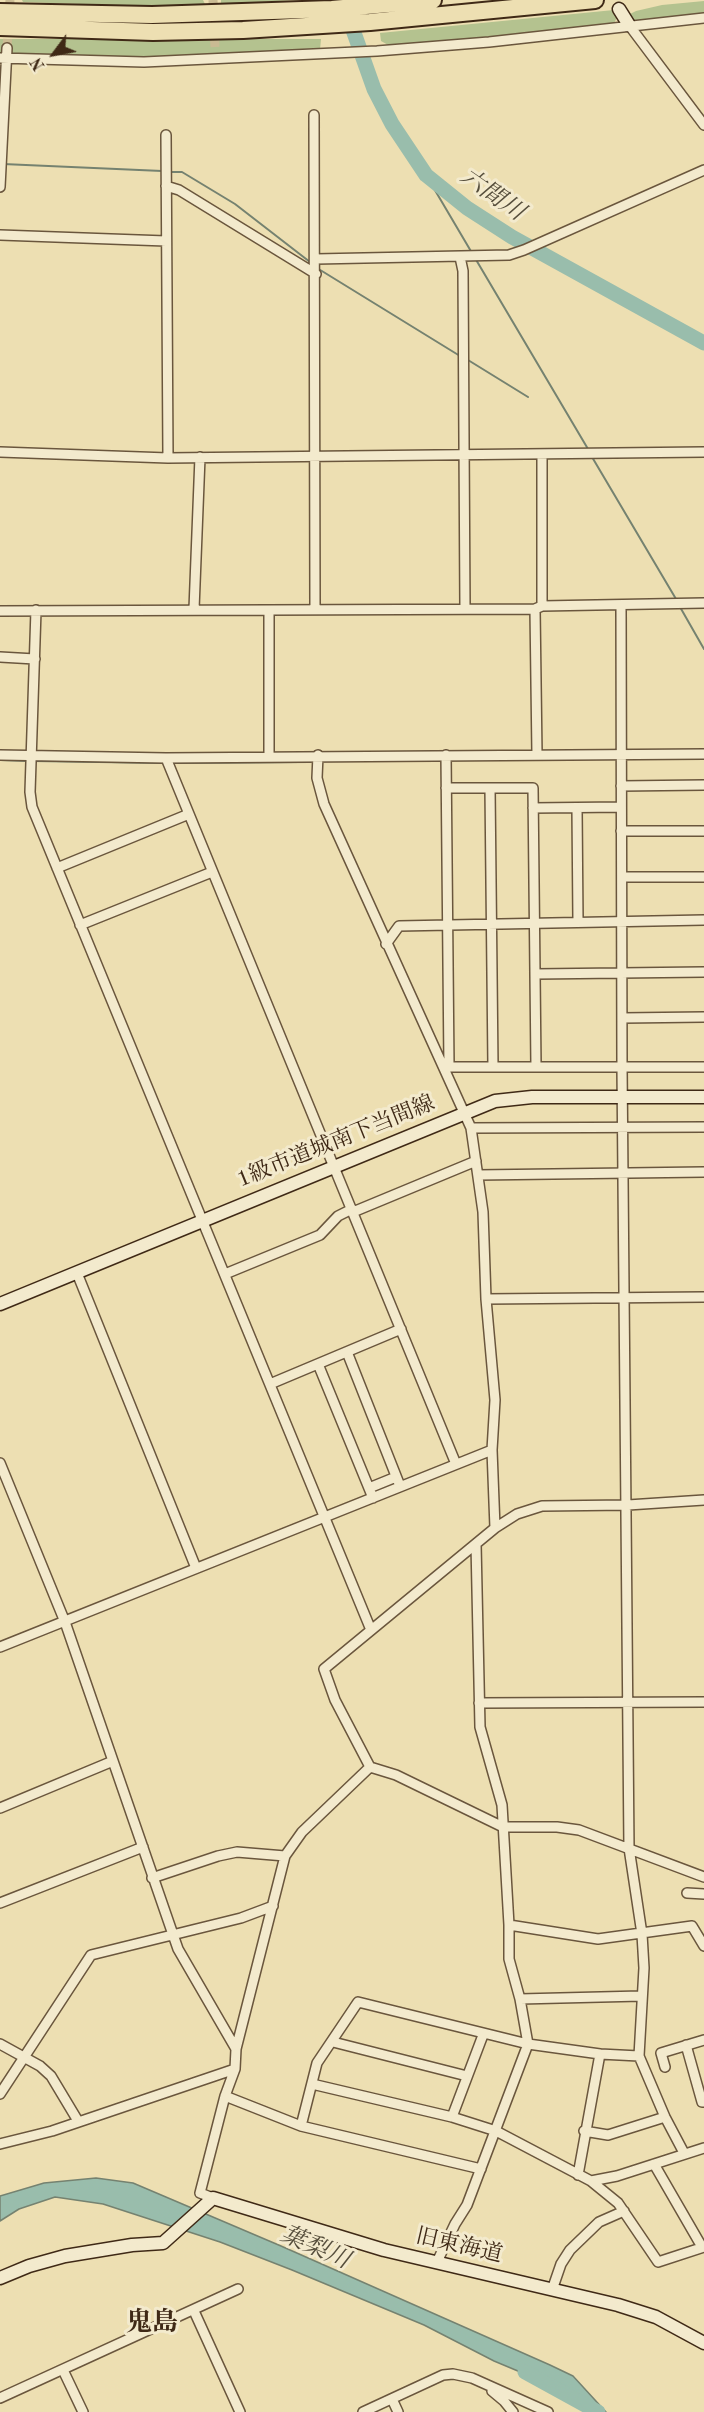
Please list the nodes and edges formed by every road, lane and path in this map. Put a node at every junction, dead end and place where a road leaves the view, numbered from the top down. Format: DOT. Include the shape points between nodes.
graph roads {
  1 [pos="433,0"];
  2 [pos="595,0"];
  3 [pos="619,9"];
  4 [pos="0,12"];
  5 [pos="368,14"];
  6 [pos="334,17"];
  7 [pos="704,18"];
  8 [pos="629,25"];
  9 [pos="0,27"];
  10 [pos="46,30"];
  11 [pos="3,41"];
  12 [pos="215,47"];
  13 [pos="3,58"];
  14 [pos="216,59"];
  15 [pos="315,115"];
  16 [pos="704,125"];
  17 [pos="166,135"];
  18 [pos="704,170"];
  19 [pos="0,186"];
  20 [pos="166,186"];
  21 [pos="0,235"];
  22 [pos="166,241"];
  23 [pos="462,257"];
  24 [pos="316,259"];
  25 [pos="316,274"];
  26 [pos="0,452"];
  27 [pos="704,452"];
  28 [pos="542,454"];
  29 [pos="463,455"];
  30 [pos="315,456"];
  31 [pos="200,457"];
  32 [pos="168,458"];
  33 [pos="704,603"];
  34 [pos="621,605"];
  35 [pos="538,608"];
  36 [pos="194,609"];
  37 [pos="465,609"];
  38 [pos="36,610"];
  39 [pos="269,610"];
  40 [pos="315,610"];
  41 [pos="0,611"];
  42 [pos="0,657"];
  43 [pos="35,659"];
  44 [pos="704,754"];
  45 [pos="0,755"];
  46 [pos="318,755"];
  47 [pos="446,755"];
  48 [pos="537,755"];
  49 [pos="621,755"];
  50 [pos="269,756"];
  51 [pos="166,758"];
  52 [pos="31,761"];
  53 [pos="704,784"];
  54 [pos="621,786"];
  55 [pos="446,788"];
  56 [pos="490,788"];
  57 [pos="621,807"];
  58 [pos="533,808"];
  59 [pos="577,808"];
  60 [pos="189,814"];
  61 [pos="621,831"];
  62 [pos="704,831"];
  63 [pos="57,868"];
  64 [pos="212,872"];
  65 [pos="622,877"];
  66 [pos="704,877"];
  67 [pos="704,920"];
  68 [pos="622,921"];
  69 [pos="534,922"];
  70 [pos="578,922"];
  71 [pos="491,923"];
  72 [pos="447,924"];
  73 [pos="80,925"];
  74 [pos="386,944"];
  75 [pos="704,972"];
  76 [pos="622,973"];
  77 [pos="536,974"];
  78 [pos="704,1017"];
  79 [pos="622,1018"];
  80 [pos="493,1067"];
  81 [pos="536,1067"];
  82 [pos="622,1067"];
  83 [pos="704,1067"];
  84 [pos="447,1068"];
  85 [pos="704,1097"];
  86 [pos="622,1098"];
  87 [pos="464,1112"];
  88 [pos="704,1127"];
  89 [pos="471,1128"];
  90 [pos="623,1128"];
  91 [pos="476,1161"];
  92 [pos="335,1166"];
  93 [pos="704,1172"];
  94 [pos="623,1173"];
  95 [pos="478,1175"];
  96 [pos="353,1210"];
  97 [pos="203,1220"];
  98 [pos="76,1273"];
  99 [pos="225,1274"];
  100 [pos="704,1297"];
  101 [pos="624,1298"];
  102 [pos="486,1299"];
  103 [pos="0,1304"];
  104 [pos="401,1329"];
  105 [pos="347,1352"];
  106 [pos="318,1364"];
  107 [pos="270,1384"];
  108 [pos="492,1450"];
  109 [pos="0,1463"];
  110 [pos="456,1464"];
  111 [pos="396,1477"];
  112 [pos="400,1486"];
  113 [pos="369,1488"];
  114 [pos="373,1498"];
  115 [pos="704,1500"];
  116 [pos="628,1505"];
  117 [pos="324,1517"];
  118 [pos="495,1528"];
  119 [pos="476,1544"];
  120 [pos="196,1568"];
  121 [pos="65,1622"];
  122 [pos="370,1630"];
  123 [pos="0,1647"];
  124 [pos="704,1702"];
  125 [pos="479,1703"];
  126 [pos="627,1703"];
  127 [pos="113,1761"];
  128 [pos="370,1767"];
  129 [pos="0,1808"];
  130 [pos="504,1827"];
  131 [pos="143,1846"];
  132 [pos="629,1848"];
  133 [pos="285,1856"];
  134 [pos="704,1877"];
  135 [pos="152,1878"];
  136 [pos="687,1893"];
  137 [pos="704,1894"];
  138 [pos="0,1903"];
  139 [pos="273,1906"];
  140 [pos="509,1925"];
  141 [pos="173,1934"];
  142 [pos="642,1934"];
  143 [pos="704,1946"];
  144 [pos="641,1996"];
  145 [pos="520,2000"];
  146 [pos="483,2035"];
  147 [pos="704,2040"];
  148 [pos="333,2042"];
  149 [pos="0,2044"];
  150 [pos="528,2044"];
  151 [pos="686,2045"];
  152 [pos="236,2049"];
  153 [pos="600,2054"];
  154 [pos="639,2056"];
  155 [pos="25,2057"];
  156 [pos="665,2067"];
  157 [pos="235,2069"];
  158 [pos="467,2076"];
  159 [pos="312,2084"];
  160 [pos="0,2094"];
  161 [pos="225,2096"];
  162 [pos="704,2102"];
  163 [pos="452,2117"];
  164 [pos="665,2117"];
  165 [pos="78,2121"];
  166 [pos="301,2126"];
  167 [pos="496,2131"];
  168 [pos="585,2131"];
  169 [pos="0,2144"];
  170 [pos="704,2148"];
  171 [pos="684,2153"];
  172 [pos="654,2164"];
  173 [pos="482,2169"];
  174 [pos="578,2175"];
  175 [pos="591,2181"];
  176 [pos="209,2202"];
  177 [pos="624,2211"];
  178 [pos="703,2247"];
  179 [pos="437,2262"];
  180 [pos="0,2278"];
  181 [pos="238,2289"];
  182 [pos="552,2290"];
  183 [pos="194,2312"];
  184 [pos="704,2343"];
  185 [pos="63,2370"];
  186 [pos="481,2382"];
  187 [pos="0,2398"];
  188 [pos="392,2399"];
  189 [pos="83,2412"];
  190 [pos="240,2412"];
  191 [pos="363,2412"];
  192 [pos="398,2412"];
  193 [pos="513,2412"];
  194 [pos="548,2412"];
  1 -- 5 [label="highway"];
  2 -- 5 [label="highway"];
  3 -- 8 [label="street"];
  4 -- 6 [label="highway"];
  5 -- 6 [label="highway"];
  6 -- 10 [label="highway" via="164,32"];
  7 -- 8 [label="street"];
  8 -- 14 [label="street" via="500,41"];
  8 -- 16 [label="street"];
  9 -- 10 [label="highway"];
  10 -- 11 [label="highway"];
  11 -- 13 [label="street"];
  12 -- 14 [label="street"];
  13 -- 14 [label="street" via="144,62"];
  13 -- 19 [label="street"];
  15 -- 24 [label="street"];
  17 -- 20 [label="street"];
  18 -- 23 [label="street" via="524,250 509,255"];
  20 -- 22 [label="street"];
  20 -- 25 [label="street" via="179,190"];
  21 -- 22 [label="street"];
  22 -- 32 [label="street"];
  23 -- 24 [label="street"];
  23 -- 29 [label="street"];
  24 -- 25 [label="street"];
  25 -- 30 [label="street"];
  26 -- 32 [label="street"];
  27 -- 28 [label="street"];
  28 -- 29 [label="street"];
  28 -- 35 [label="street"];
  29 -- 30 [label="street"];
  29 -- 37 [label="street"];
  30 -- 31 [label="street"];
  30 -- 40 [label="street"];
  31 -- 32 [label="street"];
  31 -- 36 [label="street"];
  33 -- 34 [label="street"];
  34 -- 35 [label="street"];
  34 -- 49 [label="street"];
  35 -- 37 [label="street"];
  35 -- 48 [label="street"];
  36 -- 38 [label="street"];
  36 -- 39 [label="street"];
  37 -- 40 [label="street"];
  38 -- 41 [label="street"];
  38 -- 43 [label="street"];
  39 -- 40 [label="street"];
  39 -- 50 [label="street"];
  42 -- 43 [label="street"];
  43 -- 52 [label="street"];
  44 -- 49 [label="street"];
  45 -- 52 [label="street"];
  46 -- 47 [label="street"];
  46 -- 50 [label="street"];
  46 -- 74 [label="street" via="317,778 324,804"];
  47 -- 48 [label="street"];
  47 -- 55 [label="street"];
  48 -- 49 [label="street"];
  49 -- 54 [label="street"];
  50 -- 51 [label="street"];
  51 -- 52 [label="street"];
  51 -- 60 [label="street"];
  52 -- 63 [label="street" via="32,807"];
  53 -- 54 [label="street"];
  54 -- 57 [label="street"];
  55 -- 56 [label="street"];
  55 -- 72 [label="street"];
  56 -- 58 [label="street" via="533,788"];
  56 -- 71 [label="street"];
  57 -- 59 [label="street"];
  57 -- 61 [label="street"];
  58 -- 59 [label="street"];
  58 -- 69 [label="street"];
  59 -- 70 [label="street"];
  60 -- 63 [label="street"];
  60 -- 64 [label="street"];
  61 -- 62 [label="street"];
  61 -- 65 [label="street"];
  63 -- 73 [label="street"];
  64 -- 73 [label="street"];
  64 -- 92 [label="street"];
  65 -- 66 [label="street"];
  65 -- 68 [label="street"];
  67 -- 68 [label="street"];
  68 -- 70 [label="street"];
  68 -- 76 [label="street"];
  69 -- 70 [label="street"];
  69 -- 71 [label="street"];
  69 -- 77 [label="street"];
  71 -- 72 [label="street"];
  71 -- 80 [label="street"];
  72 -- 74 [label="street" via="399,926"];
  72 -- 84 [label="street"];
  73 -- 97 [label="street"];
  74 -- 84 [label="street"];
  75 -- 76 [label="street"];
  76 -- 77 [label="street"];
  76 -- 79 [label="street"];
  77 -- 81 [label="street"];
  78 -- 79 [label="street"];
  79 -- 82 [label="street"];
  80 -- 81 [label="street"];
  80 -- 84 [label="street"];
  81 -- 82 [label="street"];
  82 -- 83 [label="street"];
  82 -- 86 [label="street"];
  84 -- 87 [label="street"];
  85 -- 86 [label="street, 1級市道城南下当間線"];
  86 -- 87 [label="street, 1級市道城南下当間線" via="511,1098"];
  86 -- 90 [label="street"];
  87 -- 89 [label="street"];
  87 -- 92 [label="street, 1級市道城南下当間線"];
  88 -- 90 [label="street"];
  89 -- 90 [label="street"];
  89 -- 91 [label="street"];
  90 -- 94 [label="street"];
  91 -- 95 [label="street"];
  91 -- 96 [label="street"];
  92 -- 96 [label="street"];
  92 -- 97 [label="street, 1級市道城南下当間線"];
  93 -- 94 [label="street"];
  94 -- 95 [label="street"];
  94 -- 101 [label="street"];
  95 -- 102 [label="street"];
  96 -- 99 [label="street" via="338,1216 320,1235"];
  96 -- 104 [label="street"];
  97 -- 98 [label="street, 1級市道城南下当間線"];
  97 -- 99 [label="street"];
  98 -- 103 [label="street, 1級市道城南下当間線"];
  98 -- 120 [label="street"];
  99 -- 107 [label="street"];
  100 -- 101 [label="street"];
  101 -- 102 [label="street"];
  101 -- 116 [label="street"];
  102 -- 108 [label="street" via="495,1400"];
  104 -- 105 [label="street"];
  104 -- 110 [label="street"];
  105 -- 106 [label="street"];
  105 -- 111 [label="street"];
  106 -- 107 [label="street"];
  106 -- 113 [label="street"];
  107 -- 117 [label="street"];
  108 -- 110 [label="street"];
  108 -- 118 [label="street"];
  109 -- 121 [label="street"];
  110 -- 112 [label="street"];
  111 -- 112 [label="street"];
  111 -- 113 [label="street"];
  112 -- 114 [label="street"];
  113 -- 114 [label="street"];
  114 -- 117 [label="street"];
  115 -- 116 [label="street"];
  116 -- 118 [label="street" via="542,1506 517,1514"];
  116 -- 126 [label="street"];
  117 -- 120 [label="street"];
  117 -- 122 [label="street"];
  118 -- 119 [label="street"];
  119 -- 122 [label="street"];
  119 -- 125 [label="street"];
  120 -- 121 [label="street"];
  121 -- 123 [label="street"];
  121 -- 127 [label="street"];
  122 -- 128 [label="street" via="324,1669 335,1700"];
  124 -- 126 [label="street"];
  125 -- 126 [label="street"];
  125 -- 130 [label="street" via="480,1727 502,1805"];
  126 -- 132 [label="street"];
  127 -- 129 [label="street"];
  127 -- 131 [label="street"];
  128 -- 130 [label="street" via="396,1775"];
  128 -- 133 [label="street" via="302,1832"];
  130 -- 132 [label="street" via="579,1830"];
  130 -- 140 [label="street"];
  131 -- 135 [label="street"];
  131 -- 138 [label="street"];
  132 -- 134 [label="street"];
  132 -- 142 [label="street"];
  133 -- 135 [label="street" via="237,1852"];
  133 -- 139 [label="street"];
  135 -- 141 [label="street"];
  136 -- 137 [label="street"];
  139 -- 141 [label="street"];
  139 -- 152 [label="street"];
  140 -- 142 [label="street" via="598,1939"];
  140 -- 145 [label="street" via="509,1959"];
  141 -- 152 [label="street"];
  141 -- 155 [label="street" via="92,1955"];
  142 -- 143 [label="street" via="692,1926"];
  142 -- 144 [label="street" via="645,1968"];
  144 -- 145 [label="street"];
  144 -- 154 [label="street"];
  145 -- 150 [label="street"];
  146 -- 148 [label="street" via="358,2002"];
  146 -- 150 [label="street"];
  146 -- 158 [label="street"];
  147 -- 151 [label="street"];
  148 -- 158 [label="street"];
  148 -- 159 [label="street" via="317,2063"];
  149 -- 155 [label="street"];
  150 -- 153 [label="street"];
  150 -- 167 [label="street"];
  151 -- 156 [label="street" via="661,2053"];
  151 -- 162 [label="street"];
  152 -- 157 [label="street"];
  153 -- 154 [label="street"];
  153 -- 168 [label="street"];
  154 -- 164 [label="street"];
  155 -- 160 [label="street"];
  155 -- 165 [label="street" via="51,2076"];
  157 -- 161 [label="street"];
  157 -- 165 [label="street"];
  158 -- 163 [label="street"];
  159 -- 163 [label="street"];
  159 -- 166 [label="street"];
  161 -- 166 [label="street"];
  161 -- 176 [label="street" via="200,2193"];
  163 -- 167 [label="street"];
  164 -- 168 [label="street" via="608,2135"];
  164 -- 171 [label="street"];
  165 -- 169 [label="street"];
  166 -- 173 [label="street"];
  167 -- 173 [label="street"];
  167 -- 174 [label="street"];
  168 -- 174 [label="street"];
  170 -- 171 [label="street"];
  171 -- 172 [label="street"];
  172 -- 175 [label="street"];
  172 -- 178 [label="street"];
  173 -- 179 [label="street"];
  174 -- 175 [label="street"];
  175 -- 177 [label="street"];
  176 -- 179 [label="street, 旧東海道"];
  176 -- 180 [label="street" via="163,2243 64,2256"];
  177 -- 178 [label="street" via="658,2262"];
  177 -- 182 [label="street" via="599,2222 570,2250"];
  179 -- 182 [label="street, 旧東海道"];
  181 -- 183 [label="street"];
  182 -- 184 [label="street, 旧東海道" via="637,2310"];
  183 -- 185 [label="street"];
  183 -- 190 [label="street"];
  185 -- 187 [label="street"];
  185 -- 189 [label="street"];
  186 -- 188 [label="street" via="460,2374 443,2375"];
  186 -- 193 [label="street"];
  186 -- 194 [label="street"];
  188 -- 191 [label="street"];
  188 -- 192 [label="street"];
}
